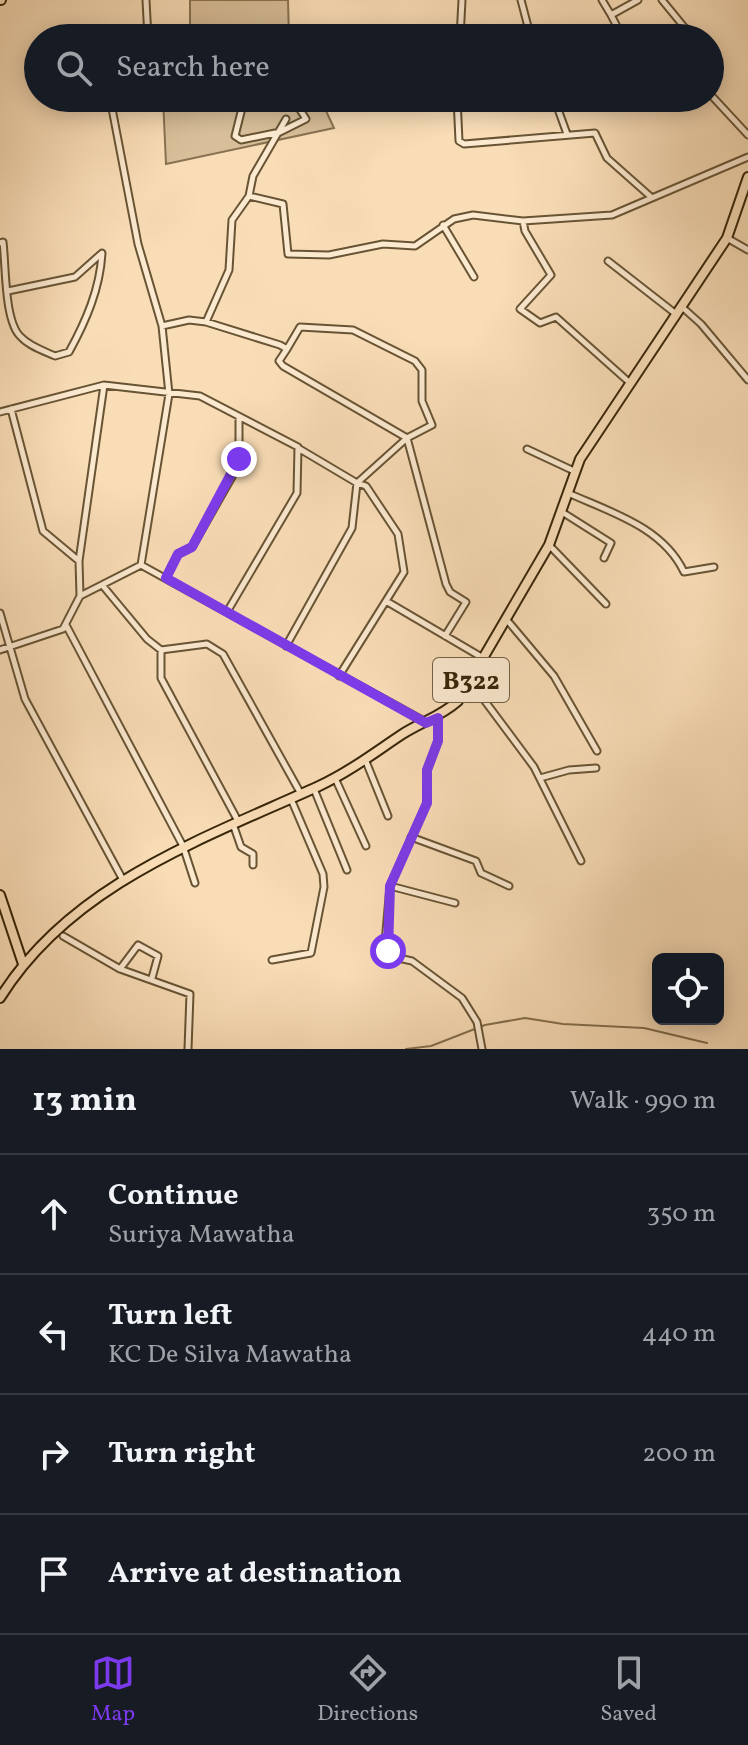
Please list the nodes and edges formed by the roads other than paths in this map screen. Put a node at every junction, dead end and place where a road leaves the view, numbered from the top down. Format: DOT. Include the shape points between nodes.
graph roads {
  1 [pos="146,0"];
  2 [pos="462,0"];
  3 [pos="521,0"];
  4 [pos="602,0"];
  5 [pos="638,0"];
  6 [pos="662,0"];
  7 [pos="611,15"];
  8 [pos="147,24"];
  9 [pos="461,24"];
  10 [pos="527,24"];
  11 [pos="616,24"];
  12 [pos="682,24"];
  13 [pos="724,109"];
  14 [pos="113,112"];
  15 [pos="240,112"];
  16 [pos="302,112"];
  17 [pos="458,112"];
  18 [pos="559,112"];
  19 [pos="286,119"];
  20 [pos="280,132"];
  21 [pos="567,134"];
  22 [pos="748,135"];
  23 [pos="748,157"];
  24 [pos="748,177"];
  25 [pos="249,196"];
  26 [pos="652,197"];
  27 [pos="523,221"];
  28 [pos="443,225"];
  29 [pos="727,238"];
  30 [pos="0,243"];
  31 [pos="748,250"];
  32 [pos="608,261"];
  33 [pos="474,277"];
  34 [pos="8,291"];
  35 [pos="678,310"];
  36 [pos="206,322"];
  37 [pos="162,326"];
  38 [pos="287,349"];
  39 [pos="748,380"];
  40 [pos="630,383"];
  41 [pos="104,385"];
  42 [pos="169,394"];
  43 [pos="11,409"];
  44 [pos="0,412"];
  45 [pos="239,418"];
  46 [pos="407,438"];
  47 [pos="298,447"];
  48 [pos="527,449"];
  49 [pos="574,471"];
  50 [pos="357,483"];
  51 [pos="565,492"];
  52 [pos="560,511"];
  53 [pos="549,545"];
  54 [pos="604,558"];
  55 [pos="79,561"];
  56 [pos="141,565"];
  57 [pos="714,567"];
  58 [pos="166,578"];
  59 [pos="103,586"];
  60 [pos="80,596"];
  61 [pos="386,601"];
  62 [pos="606,604"];
  63 [pos="227,612"];
  64 [pos="0,613"];
  65 [pos="507,620"];
  66 [pos="65,624"];
  67 [pos="445,636"];
  68 [pos="286,646"];
  69 [pos="10,647"];
  70 [pos="0,650"];
  71 [pos="161,650"];
  72 [pos="483,659"];
  73 [pos="339,676"];
  74 [pos="470,681"];
  75 [pos="438,718"];
  76 [pos="426,723"];
  77 [pos="597,751"];
  78 [pos="365,759"];
  79 [pos="596,768"];
  80 [pos="335,778"];
  81 [pos="540,778"];
  82 [pos="314,788"];
  83 [pos="301,794"];
  84 [pos="290,798"];
  85 [pos="388,816"];
  86 [pos="235,822"];
  87 [pos="411,837"];
  88 [pos="183,846"];
  89 [pos="366,846"];
  90 [pos="581,861"];
  91 [pos="253,865"];
  92 [pos="347,870"];
  93 [pos="123,880"];
  94 [pos="195,883"];
  95 [pos="390,886"];
  96 [pos="509,886"];
  97 [pos="0,895"];
  98 [pos="455,903"];
  99 [pos="63,936"];
  100 [pos="272,960"];
  101 [pos="23,964"];
  102 [pos="120,969"];
  103 [pos="152,978"];
  104 [pos="0,998"];
  105 [pos="188,1049"];
  106 [pos="482,1049"];
  1 -- 8 [label="street"];
  2 -- 9 [label="street"];
  3 -- 10 [label="street"];
  4 -- 7 [label="street"];
  5 -- 7 [label="street"];
  6 -- 12 [label="street"];
  7 -- 11 [label="street"];
  13 -- 22 [label="street"];
  14 -- 37 [label="street" via="138,244"];
  15 -- 20 [label="street" via="235,136 241,140"];
  16 -- 20 [label="street" via="306,119"];
  17 -- 21 [label="street" via="459,141 464,144"];
  18 -- 21 [label="street"];
  19 -- 20 [label="street"];
  20 -- 25 [label="street" via="253,176"];
  21 -- 26 [label="street" via="595,133 607,158"];
  23 -- 26 [label="street"];
  24 -- 29 [label="main road, B322"];
  25 -- 28 [label="street" via="283,204 288,254 415,246"];
  25 -- 36 [label="street" via="232,220 229,270"];
  26 -- 27 [label="street" via="612,215"];
  27 -- 28 [label="street" via="473,215"];
  27 -- 40 [label="street" via="551,275 520,309 540,323 556,317"];
  28 -- 33 [label="street"];
  29 -- 31 [label="street"];
  29 -- 35 [label="main road, B322"];
  30 -- 34 [label="street"];
  32 -- 35 [label="street"];
  34 -- 34 [label="street" via="12,325 21,338 55,356 69,352 101,276 102,253 75,277"];
  35 -- 39 [label="street" via="701,324"];
  35 -- 40 [label="main road, B322"];
  36 -- 37 [label="street"];
  36 -- 38 [label="street"];
  37 -- 42 [label="street"];
  38 -- 46 [label="street" via="279,361 283,366"];
  38 -- 46 [label="street" via="300,327 323,327 370,336 415,361 422,370 422,401 432,425"];
  40 -- 49 [label="main road, B322"];
  41 -- 42 [label="street"];
  41 -- 43 [label="street"];
  41 -- 55 [label="street"];
  42 -- 45 [label="street" via="200,396"];
  42 -- 56 [label="street"];
  43 -- 44 [label="street"];
  43 -- 55 [label="street" via="43,531"];
  45 -- 47 [label="street"];
  45 -- 58 [label="street" via="239,459 232,477 192,547 178,554"];
  46 -- 50 [label="street"];
  46 -- 67 [label="street" via="446,584 466,602"];
  47 -- 50 [label="street"];
  47 -- 63 [label="street" via="297,493"];
  48 -- 49 [label="street"];
  49 -- 51 [label="main road, B322"];
  50 -- 61 [label="street" via="366,486 398,534 404,572"];
  50 -- 68 [label="street" via="352,528"];
  51 -- 52 [label="main road, B322"];
  51 -- 57 [label="street" via="648,530 684,572"];
  52 -- 53 [label="main road, B322"];
  52 -- 54 [label="street" via="611,543"];
  53 -- 62 [label="street"];
  53 -- 65 [label="main road, B322"];
  55 -- 60 [label="street"];
  56 -- 58 [label="street"];
  56 -- 59 [label="street"];
  58 -- 63 [label="street"];
  59 -- 60 [label="street"];
  59 -- 71 [label="street"];
  60 -- 66 [label="street"];
  61 -- 67 [label="street"];
  61 -- 73 [label="street"];
  63 -- 68 [label="street"];
  64 -- 69 [label="street"];
  65 -- 72 [label="main road, B322"];
  65 -- 77 [label="street" via="554,676"];
  66 -- 69 [label="street"];
  66 -- 88 [label="street"];
  67 -- 72 [label="street"];
  68 -- 73 [label="street"];
  69 -- 70 [label="street"];
  69 -- 93 [label="street" via="25,699"];
  71 -- 83 [label="street" via="207,644 223,654"];
  71 -- 86 [label="street" via="161,678"];
  72 -- 74 [label="main road, B322"];
  73 -- 76 [label="street"];
  74 -- 75 [label="main road, B322" via="458,701"];
  74 -- 81 [label="street"];
  75 -- 76 [label="main road, B322"];
  75 -- 87 [label="street" via="438,741 427,770 427,803"];
  76 -- 78 [label="main road, B322"];
  78 -- 80 [label="main road, B322"];
  78 -- 85 [label="street"];
  79 -- 81 [label="street"];
  80 -- 82 [label="main road, B322"];
  80 -- 89 [label="street"];
  81 -- 90 [label="street"];
  82 -- 83 [label="main road, B322"];
  82 -- 92 [label="street"];
  83 -- 84 [label="main road, B322"];
  84 -- 86 [label="main road, B322"];
  84 -- 100 [label="street" via="324,887 311,953"];
  86 -- 88 [label="main road, B322"];
  86 -- 91 [label="street" via="241,847 253,854"];
  87 -- 95 [label="street"];
  87 -- 96 [label="street" via="479,863 481,873"];
  88 -- 93 [label="main road, B322"];
  88 -- 94 [label="street"];
  93 -- 101 [label="main road, B322"];
  95 -- 98 [label="street"];
  95 -- 106 [label="street" via="388,951 412,961 462,998 477,1022"];
  97 -- 101 [label="main road"];
  99 -- 102 [label="street"];
  101 -- 104 [label="main road, B322"];
  102 -- 103 [label="street"];
  102 -- 103 [label="street" via="138,945 158,956"];
  103 -- 105 [label="street" via="190,994"];
}
